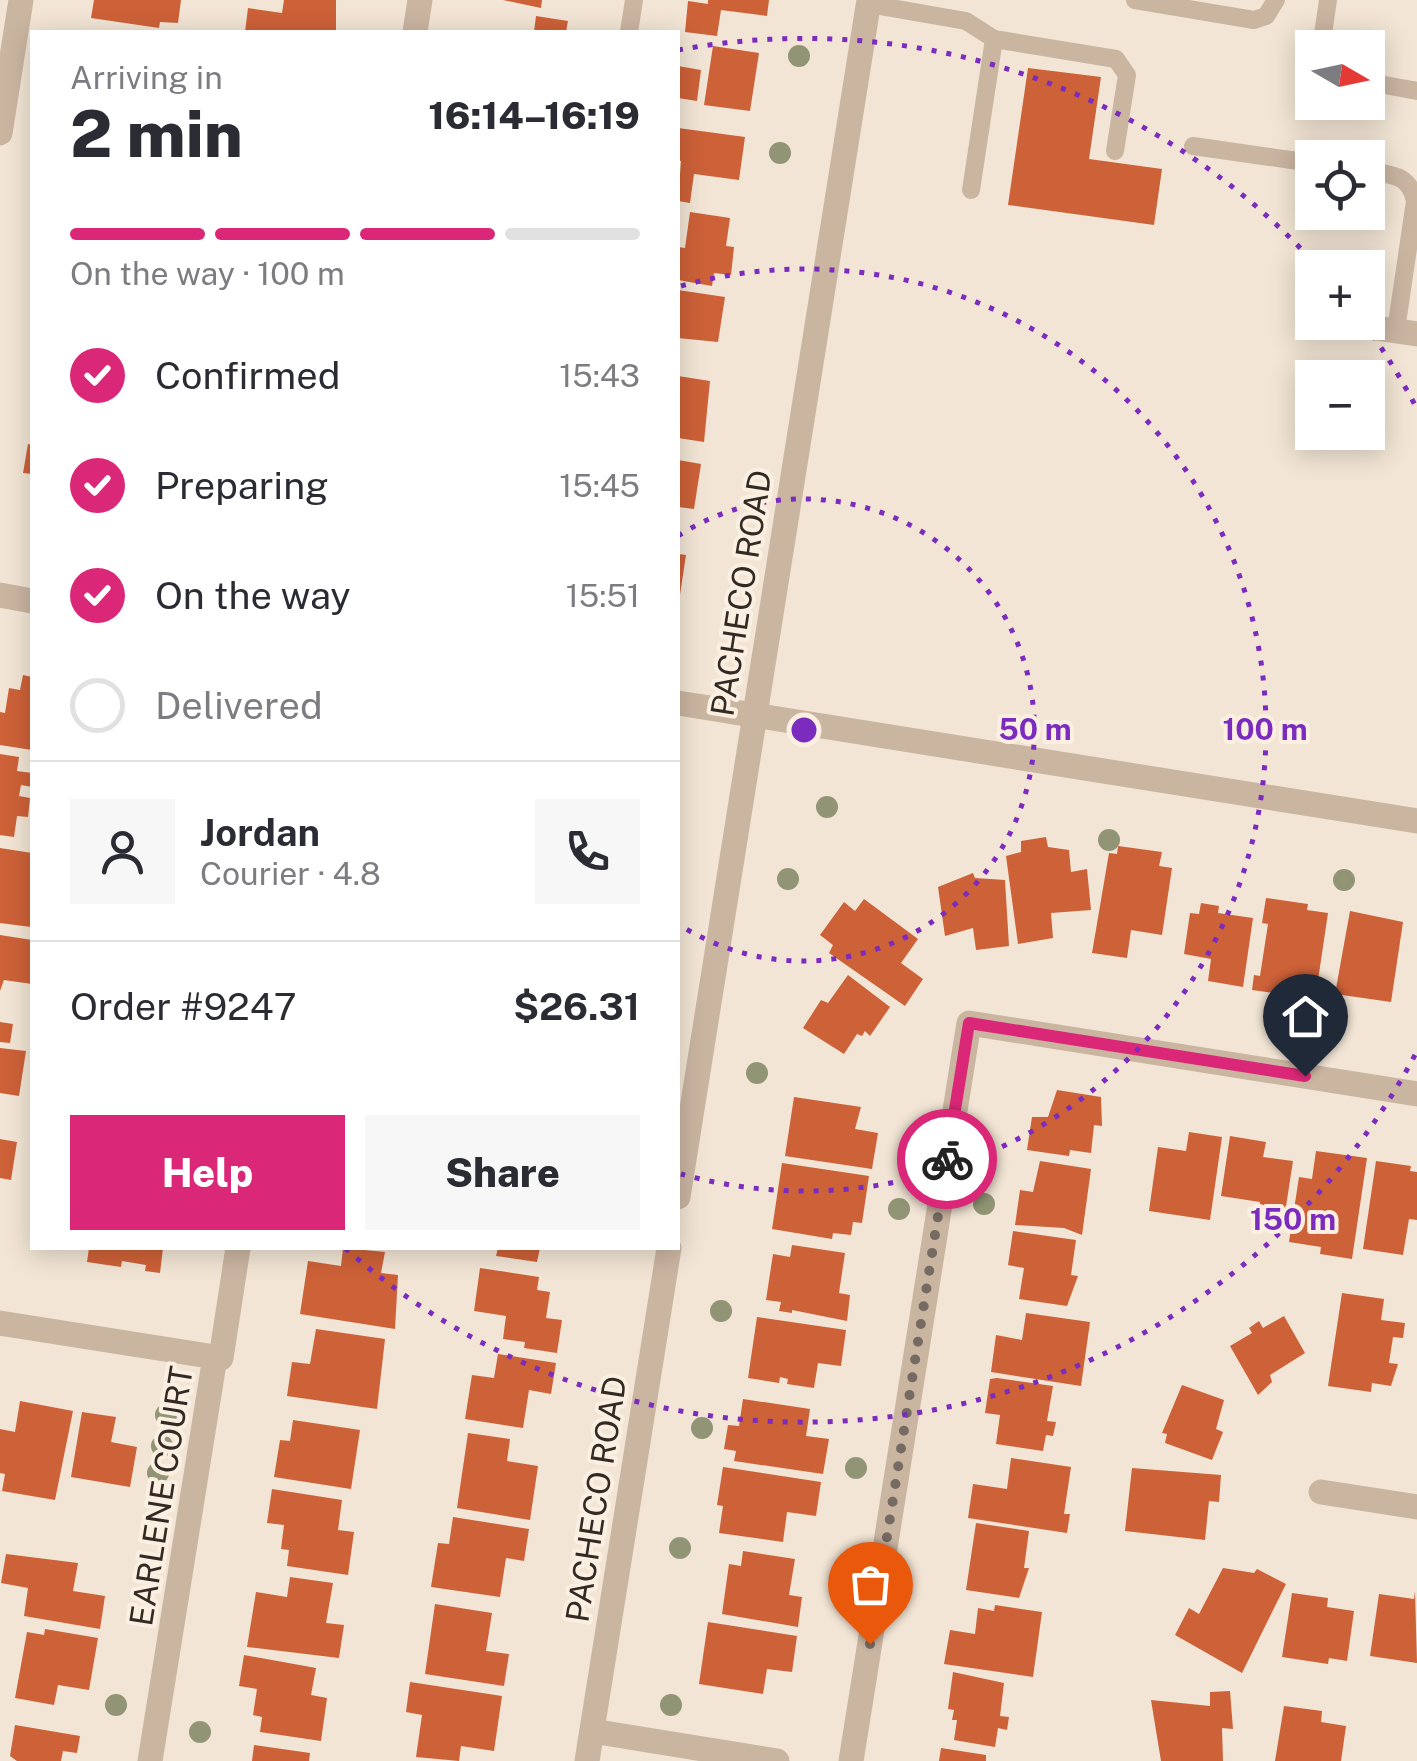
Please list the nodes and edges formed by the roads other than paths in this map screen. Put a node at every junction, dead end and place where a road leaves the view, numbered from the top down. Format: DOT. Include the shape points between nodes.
graph roads {
  1 [pos="21,0"];
  2 [pos="420,0"];
  3 [pos="634,0"];
  4 [pos="1136,0"];
  5 [pos="1276,0"];
  6 [pos="1328,0"];
  7 [pos="869,2"];
  8 [pos="414,30"];
  9 [pos="629,30"];
  10 [pos="1323,30"];
  11 [pos="994,39"];
  12 [pos="1385,85"];
  13 [pos="1417,91"];
  14 [pos="0,133"];
  15 [pos="1193,146"];
  16 [pos="1116,151"];
  17 [pos="1295,161"];
  18 [pos="1385,174"];
  19 [pos="972,190"];
  20 [pos="1406,332"];
  21 [pos="0,596"];
  22 [pos="30,600"];
  23 [pos="680,703"];
  24 [pos="754,715"];
  25 [pos="1417,820"];
  26 [pos="1417,1094"];
  27 [pos="680,1184"];
  28 [pos="238,1250"];
  29 [pos="670,1250"];
  30 [pos="0,1323"];
  31 [pos="215,1357"];
  32 [pos="1321,1492"];
  33 [pos="1417,1507"];
  34 [pos="592,1732"];
  35 [pos="150,1761"];
  36 [pos="588,1761"];
  37 [pos="777,1761"];
  38 [pos="851,1761"];
  1 -- 14 [label="street"];
  2 -- 8 [label="street"];
  3 -- 9 [label="lane"];
  4 -- 5 [label="lane" via="1254,20 1266,16"];
  6 -- 10 [label="lane"];
  7 -- 11 [label="lane" via="966,21"];
  7 -- 24 [label="street, PACHECO ROAD"];
  11 -- 16 [label="lane" via="1123,66"];
  11 -- 19 [label="lane"];
  12 -- 13 [label="lane"];
  15 -- 17 [label="lane"];
  18 -- 20 [label="lane" via="1412,186 1415,201"];
  21 -- 22 [label="street"];
  23 -- 24 [label="street"];
  24 -- 25 [label="street"];
  24 -- 27 [label="street, PACHECO ROAD"];
  26 -- 38 [label="street" via="969,1023"];
  28 -- 31 [label="street, EARLENE COURT" via="221,1358"];
  29 -- 34 [label="street, PACHECO ROAD"];
  30 -- 31 [label="street"];
  31 -- 35 [label="street, EARLENE COURT"];
  32 -- 33 [label="street"];
  34 -- 36 [label="street, PACHECO ROAD"];
  34 -- 37 [label="street"];
}
